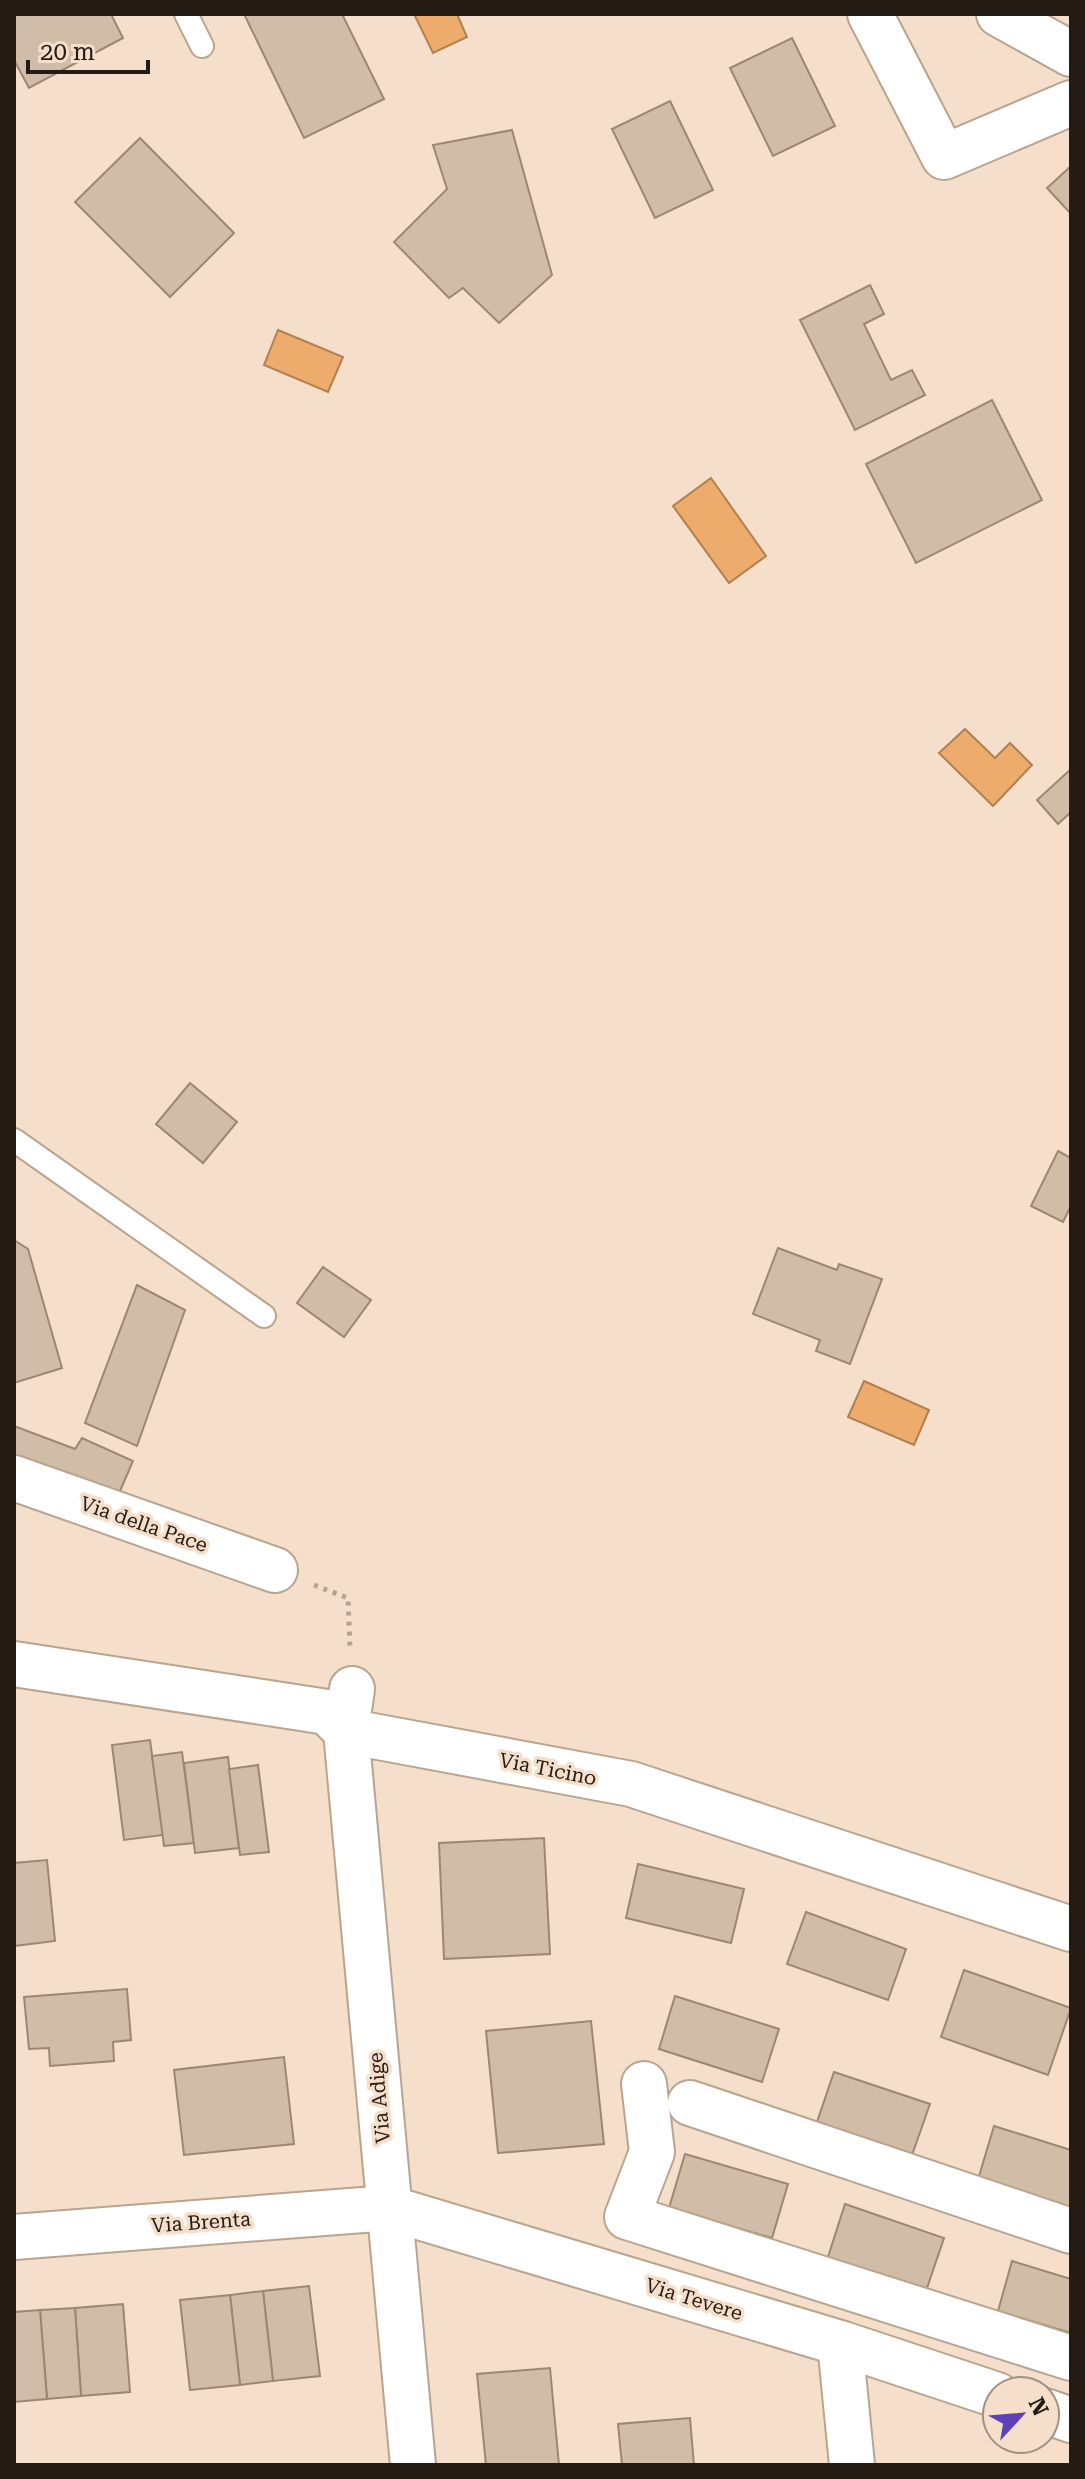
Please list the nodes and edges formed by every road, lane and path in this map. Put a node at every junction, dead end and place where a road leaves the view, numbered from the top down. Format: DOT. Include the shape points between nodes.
graph roads {
  1 [pos="186,14"];
  2 [pos="870,14"];
  3 [pos="999,14"];
  4 [pos="202,46"];
  5 [pos="1071,54"];
  6 [pos="1071,103"];
  7 [pos="14,1140"];
  8 [pos="264,1316"];
  9 [pos="14,1478"];
  10 [pos="275,1570"];
  11 [pos="14,1664"];
  12 [pos="349,1710"];
  13 [pos="1071,1929"];
  14 [pos="644,2084"];
  15 [pos="690,2103"];
  16 [pos="389,2208"];
  17 [pos="1071,2231"];
  18 [pos="14,2237"];
  19 [pos="840,2343"];
  20 [pos="1071,2358"];
  21 [pos="981,2390"];
  22 [pos="413,2465"];
  23 [pos="852,2465"];
  1 -- 4 [label="lane"];
  2 -- 6 [label="street" via="944,157"];
  3 -- 5 [label="street"];
  7 -- 8 [label="lane"];
  9 -- 10 [label="street, Via della Pace"];
  10 -- 12 [label="path" via="348,1598"];
  11 -- 12 [label="street, Via Ticino" via="327,1712"];
  12 -- 13 [label="street, Via Ticino" via="631,1784"];
  12 -- 16 [label="street, Via Adige"];
  14 -- 20 [label="street" via="652,2152 627,2217"];
  15 -- 17 [label="street"];
  16 -- 18 [label="street, Via Brenta"];
  16 -- 19 [label="street, Via Tevere"];
  16 -- 22 [label="street, Via Adige"];
  19 -- 21 [label="street, Via Tevere"];
  19 -- 23 [label="street"];
}
